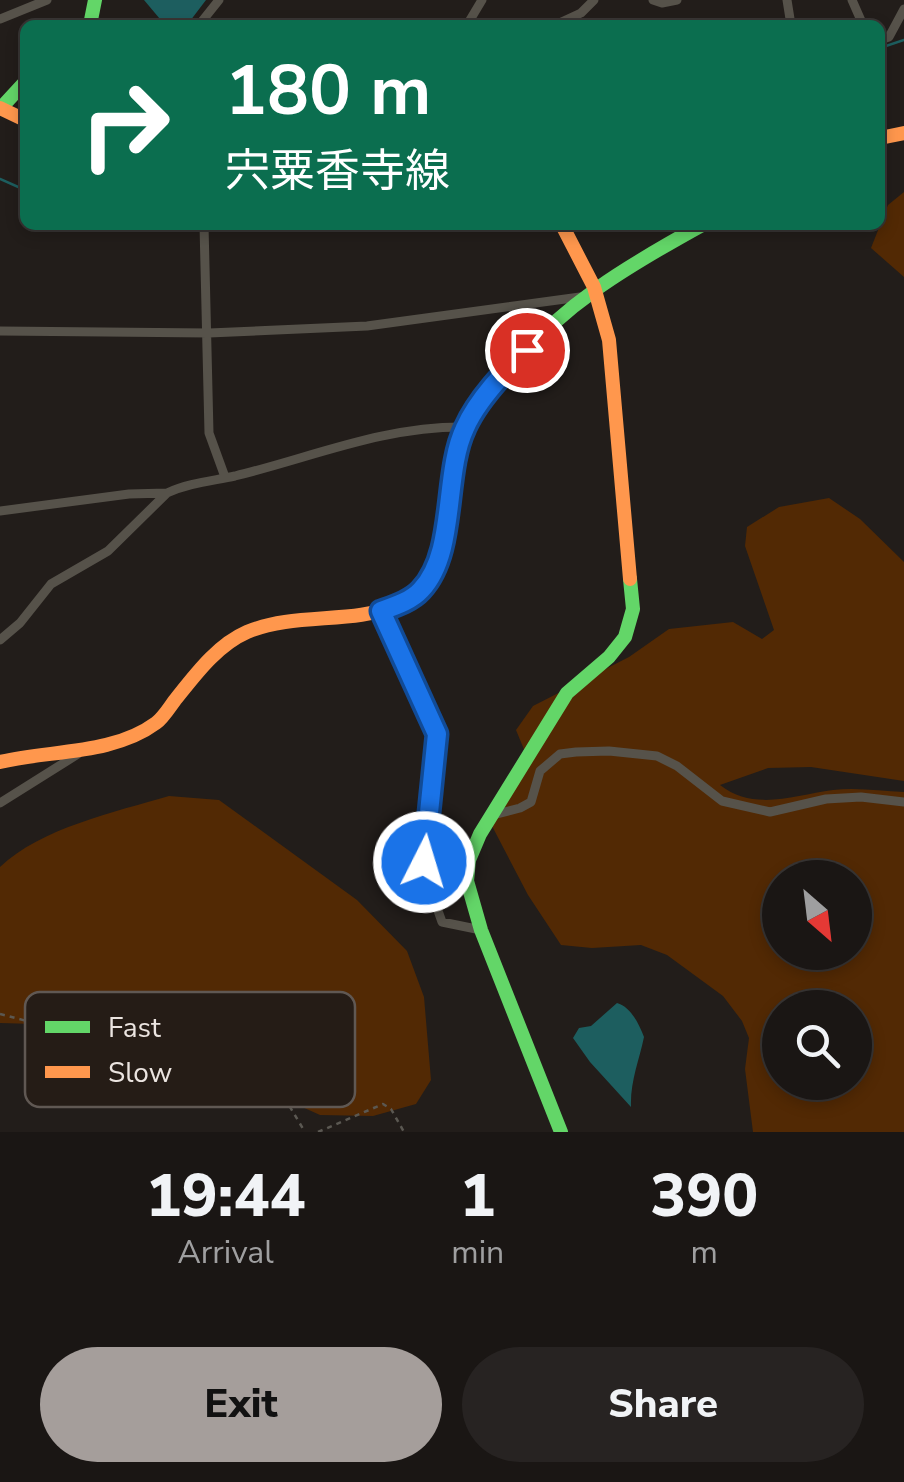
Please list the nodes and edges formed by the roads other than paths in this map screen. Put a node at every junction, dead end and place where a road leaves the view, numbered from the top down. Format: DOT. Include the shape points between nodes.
graph roads {
  1 [pos="47,0"];
  2 [pos="594,0"];
  3 [pos="653,0"];
  4 [pos="677,0"];
  5 [pos="904,9"];
  6 [pos="0,19"];
  7 [pos="565,20"];
  8 [pos="885,38"];
  9 [pos="20,87"];
  10 [pos="0,108"];
  11 [pos="204,230"];
  12 [pos="564,230"];
  13 [pos="693,230"];
  14 [pos="588,292"];
  15 [pos="0,331"];
  16 [pos="209,333"];
  17 [pos="465,427"];
  18 [pos="224,478"];
  19 [pos="167,493"];
  20 [pos="0,510"];
  21 [pos="381,611"];
  22 [pos="0,640"];
  23 [pos="121,741"];
  24 [pos="0,762"];
  25 [pos="904,802"];
  26 [pos="0,803"];
  27 [pos="492,815"];
  28 [pos="481,930"];
  29 [pos="560,1132"];
  1 -- 6 [label="street"];
  2 -- 7 [label="street"];
  3 -- 4 [label="street"];
  5 -- 8 [label="street"];
  9 -- 10 [label="street"];
  11 -- 16 [label="street"];
  12 -- 14 [label="street"];
  13 -- 14 [label="street"];
  14 -- 16 [label="street" via="387,325"];
  14 -- 17 [label="street" via="509,368"];
  14 -- 27 [label="street" via="608,340 631,626 618,650 567,693"];
  15 -- 16 [label="street"];
  16 -- 18 [label="street" via="209,433"];
  17 -- 18 [label="street" via="369,437"];
  17 -- 21 [label="street" via="430,578 406,602"];
  18 -- 19 [label="street"];
  19 -- 20 [label="street"];
  19 -- 22 [label="street" via="108,551 51,584"];
  21 -- 23 [label="street" via="247,632 212,658 158,722"];
  21 -- 28 [label="street" via="437,734 423,848 430,888 442,922"];
  23 -- 24 [label="street"];
  23 -- 26 [label="street" via="76,754"];
  25 -- 27 [label="street" via="826,799 770,812 722,801 657,756 576,752 560,754 540,771 530,802"];
  27 -- 28 [label="street" via="469,860 466,882"];
  28 -- 29 [label="street"];
}
